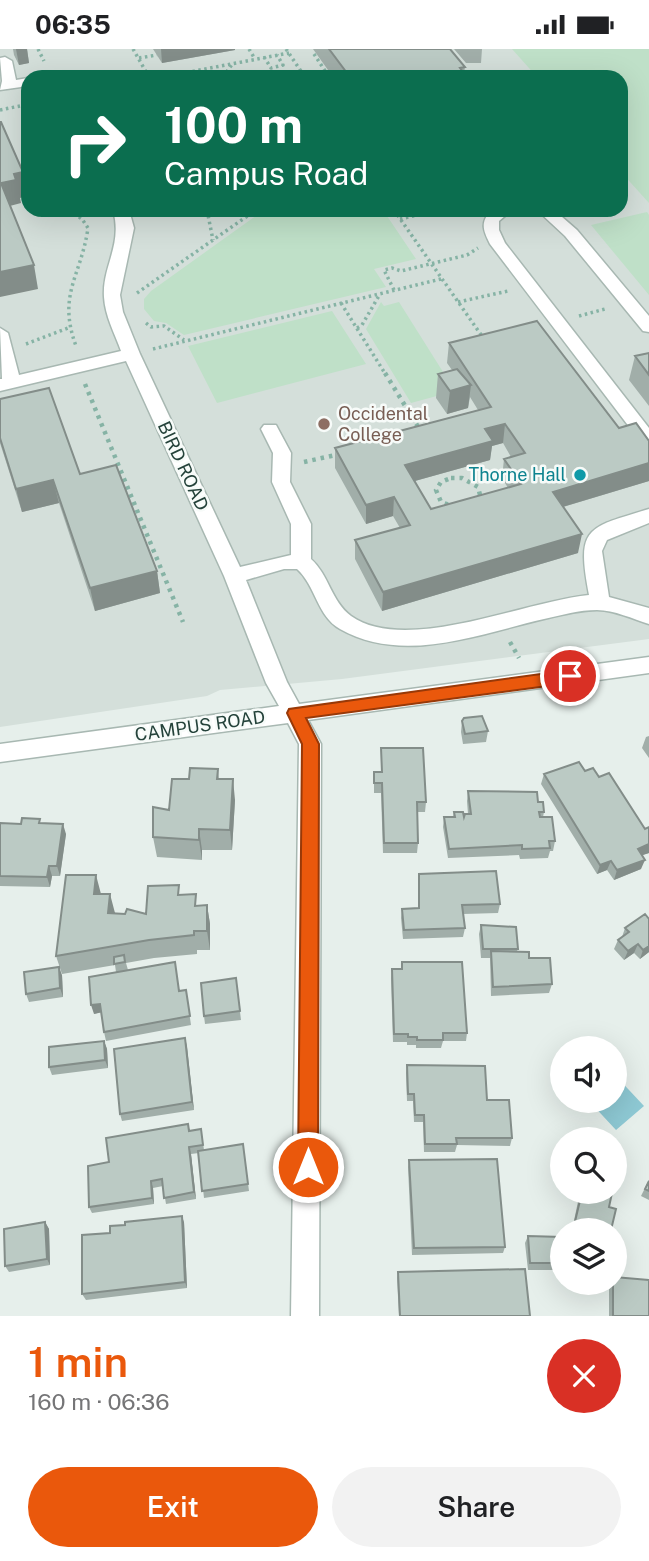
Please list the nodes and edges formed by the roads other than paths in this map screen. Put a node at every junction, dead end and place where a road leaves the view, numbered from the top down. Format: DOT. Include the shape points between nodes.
graph roads {
  1 [pos="5,61"];
  2 [pos="5,85"];
  3 [pos="123,217"];
  4 [pos="494,217"];
  5 [pos="553,217"];
  6 [pos="649,327"];
  7 [pos="2,341"];
  8 [pos="131,354"];
  9 [pos="6,384"];
  10 [pos="270,429"];
  11 [pos="649,441"];
  12 [pos="649,516"];
  13 [pos="301,562"];
  14 [pos="234,576"];
  15 [pos="600,602"];
  16 [pos="649,616"];
  17 [pos="649,665"];
  18 [pos="295,713"];
  19 [pos="0,753"];
  20 [pos="305,1316"];
  1 -- 2 [label="street"];
  3 -- 8 [label="street, BIRD ROAD" via="126,228 113,295"];
  4 -- 11 [label="street" via="491,230 498,244"];
  5 -- 6 [label="street"];
  7 -- 9 [label="street"];
  8 -- 9 [label="street"];
  8 -- 14 [label="street, BIRD ROAD"];
  10 -- 13 [label="street" via="282,453 281,482 301,524"];
  12 -- 15 [label="street" via="602,531 594,540 590,551"];
  13 -- 14 [label="street"];
  13 -- 15 [label="street" via="313,572 333,612 379,637 442,635"];
  14 -- 18 [label="street, BIRD ROAD" via="277,683"];
  15 -- 16 [label="street"];
  17 -- 18 [label="street, CAMPUS ROAD"];
  18 -- 19 [label="street, CAMPUS ROAD"];
  18 -- 20 [label="street, BIRD ROAD" via="310,744"];
}
